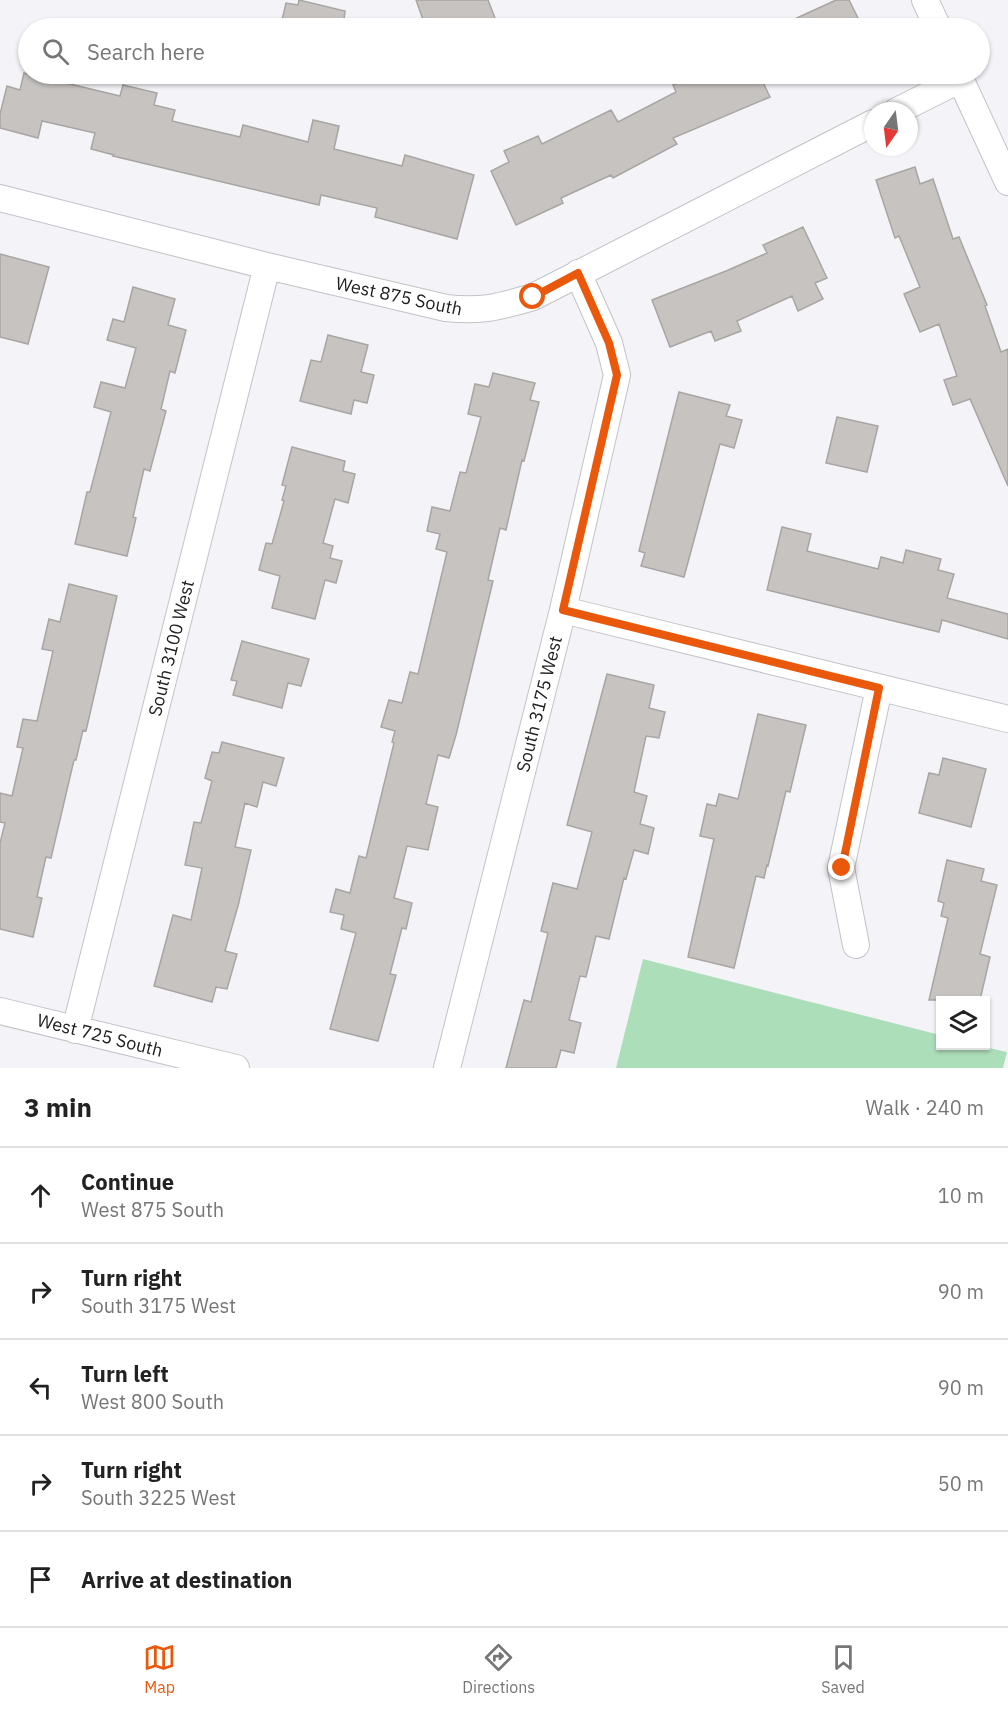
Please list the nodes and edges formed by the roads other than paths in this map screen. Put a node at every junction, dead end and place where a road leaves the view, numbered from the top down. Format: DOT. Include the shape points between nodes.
graph roads {
  1 [pos="925,0"];
  2 [pos="933,18"];
  3 [pos="945,84"];
  4 [pos="963,84"];
  5 [pos="913,102"];
  6 [pos="864,128"];
  7 [pos="1008,182"];
  8 [pos="0,198"];
  9 [pos="267,266"];
  10 [pos="578,273"];
  11 [pos="563,610"];
  12 [pos="879,688"];
  13 [pos="1008,719"];
  14 [pos="856,945"];
  15 [pos="0,1011"];
  16 [pos="75,1030"];
  17 [pos="236,1068"];
  18 [pos="447,1068"];
  1 -- 2 [label="street"];
  3 -- 5 [label="street"];
  4 -- 7 [label="street"];
  6 -- 10 [label="street, West 875 South"];
  8 -- 9 [label="street, West 875 South"];
  9 -- 10 [label="street, West 875 South" via="472,311 533,297"];
  9 -- 16 [label="street, South 3100 West"];
  10 -- 11 [label="street, South 3175 West" via="609,343 617,375"];
  11 -- 12 [label="street"];
  11 -- 18 [label="street, South 3175 West"];
  12 -- 13 [label="street"];
  12 -- 14 [label="street" via="842,868"];
  15 -- 16 [label="street, West 725 South"];
  16 -- 17 [label="street, West 725 South"];
}
